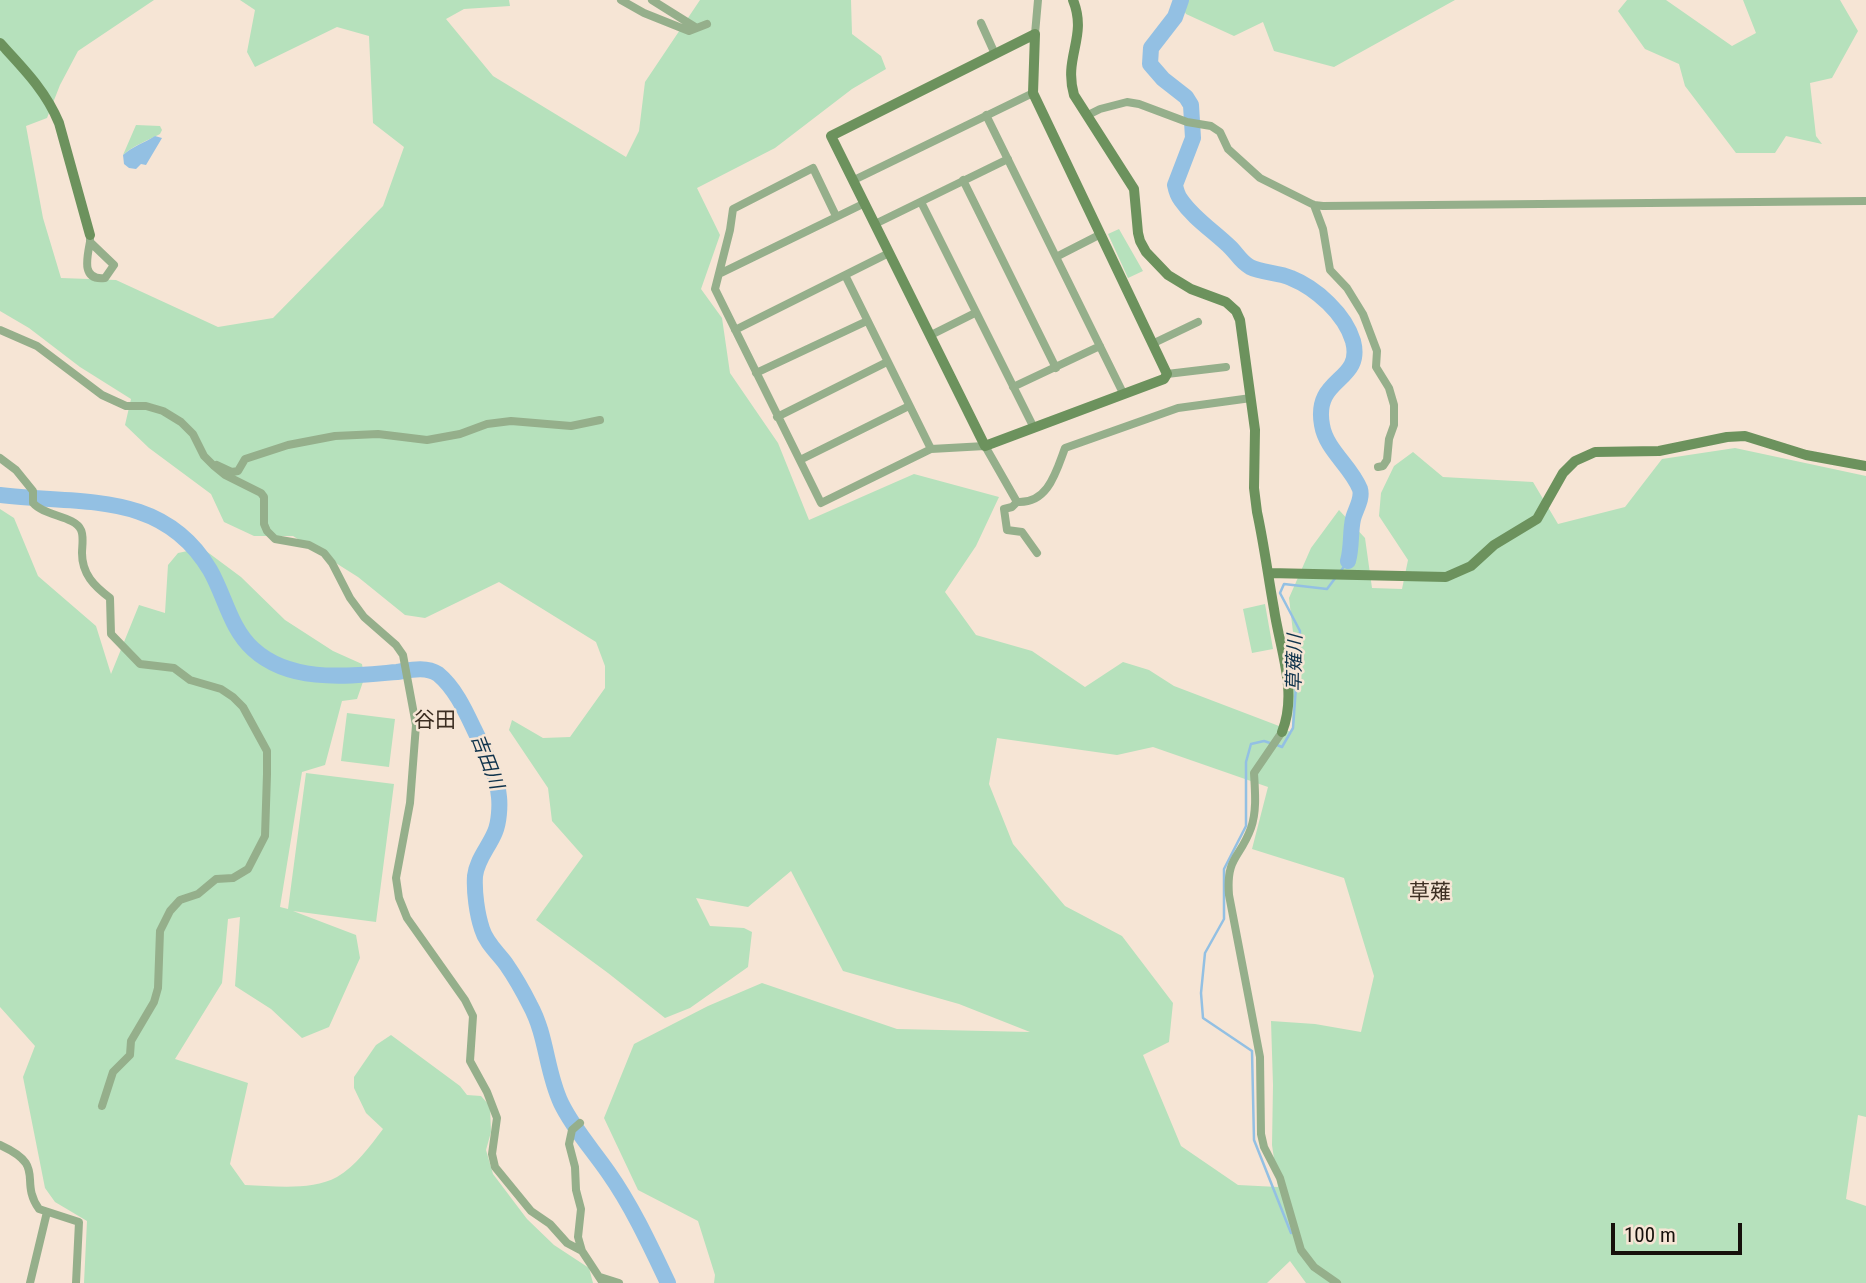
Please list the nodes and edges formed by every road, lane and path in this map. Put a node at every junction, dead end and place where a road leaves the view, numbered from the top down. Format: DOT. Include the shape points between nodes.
graph roads {
  1 [pos="621,0"];
  2 [pos="652,0"];
  3 [pos="1038,0"];
  4 [pos="1073,0"];
  5 [pos="981,23"];
  6 [pos="707,24"];
  7 [pos="695,27"];
  8 [pos="1035,34"];
  9 [pos="0,43"];
  10 [pos="995,54"];
  11 [pos="1032,93"];
  12 [pos="986,115"];
  13 [pos="1088,115"];
  14 [pos="1008,159"];
  15 [pos="854,180"];
  16 [pos="963,180"];
  17 [pos="1866,201"];
  18 [pos="921,202"];
  19 [pos="865,203"];
  20 [pos="1314,205"];
  21 [pos="836,216"];
  22 [pos="875,224"];
  23 [pos="1101,234"];
  24 [pos="90,238"];
  25 [pos="889,253"];
  26 [pos="1056,257"];
  27 [pos="719,274"];
  28 [pos="845,275"];
  29 [pos="975,313"];
  30 [pos="867,321"];
  31 [pos="1198,322"];
  32 [pos="0,330"];
  33 [pos="735,330"];
  34 [pos="931,335"];
  35 [pos="1154,343"];
  36 [pos="1100,346"];
  37 [pos="887,362"];
  38 [pos="1226,367"];
  39 [pos="1056,368"];
  40 [pos="756,373"];
  41 [pos="1167,374"];
  42 [pos="1013,387"];
  43 [pos="1123,393"];
  44 [pos="1251,398"];
  45 [pos="909,406"];
  46 [pos="778,416"];
  47 [pos="600,420"];
  48 [pos="1034,428"];
  49 [pos="985,446"];
  50 [pos="931,449"];
  51 [pos="0,458"];
  52 [pos="800,460"];
  53 [pos="214,466"];
  54 [pos="1866,466"];
  55 [pos="1378,467"];
  56 [pos="1017,502"];
  57 [pos="1037,553"];
  58 [pos="1269,573"];
  59 [pos="1282,732"];
  60 [pos="102,1106"];
  61 [pos="580,1123"];
  62 [pos="0,1145"];
  63 [pos="47,1212"];
  64 [pos="582,1251"];
  65 [pos="601,1280"];
  66 [pos="30,1283"];
  67 [pos="76,1283"];
  68 [pos="619,1283"];
  69 [pos="1337,1283"];
  1 -- 7 [label="street" via="688,31"];
  2 -- 7 [label="street"];
  3 -- 8 [label="street"];
  4 -- 13 [label="street" via="1079,36 1069,79"];
  5 -- 10 [label="street"];
  6 -- 7 [label="street"];
  8 -- 10 [label="street"];
  8 -- 11 [label="street"];
  9 -- 24 [label="street" via="52,107"];
  10 -- 15 [label="street" via="831,136"];
  11 -- 12 [label="street"];
  11 -- 23 [label="street"];
  12 -- 14 [label="street"];
  12 -- 15 [label="street"];
  13 -- 20 [label="street" via="1127,102 1211,126 1220,132 1227,149 1260,178"];
  13 -- 44 [label="street" via="1134,189 1138,233 1146,252 1168,275 1236,311"];
  14 -- 16 [label="street"];
  14 -- 26 [label="street"];
  15 -- 19 [label="street"];
  16 -- 18 [label="street"];
  16 -- 39 [label="street"];
  17 -- 20 [label="street"];
  18 -- 22 [label="street"];
  18 -- 29 [label="street"];
  19 -- 21 [label="street"];
  19 -- 22 [label="street"];
  20 -- 55 [label="street" via="1329,270 1363,314 1377,351 1376,367 1394,405 1387,460"];
  21 -- 27 [label="street"];
  21 -- 27 [label="street" via="813,168 733,209"];
  22 -- 25 [label="street"];
  23 -- 26 [label="street"];
  23 -- 35 [label="street"];
  24 -- 24 [label="street" via="114,265 105,278 90,275"];
  25 -- 28 [label="street"];
  25 -- 34 [label="street"];
  26 -- 36 [label="street"];
  27 -- 33 [label="street" via="715,289"];
  28 -- 30 [label="street"];
  28 -- 33 [label="street"];
  29 -- 34 [label="street"];
  29 -- 42 [label="street"];
  30 -- 37 [label="street"];
  30 -- 40 [label="street"];
  31 -- 35 [label="street"];
  32 -- 53 [label="street" via="37,346 102,395 126,406 163,411 181,422"];
  33 -- 40 [label="street"];
  34 -- 49 [label="street"];
  35 -- 41 [label="street"];
  36 -- 39 [label="street"];
  36 -- 43 [label="street"];
  37 -- 45 [label="street"];
  37 -- 46 [label="street"];
  38 -- 41 [label="street"];
  39 -- 42 [label="street"];
  40 -- 46 [label="street"];
  41 -- 43 [label="street"];
  42 -- 48 [label="street"];
  43 -- 48 [label="street"];
  44 -- 56 [label="street" via="1178,408 1065,449 1043,494 1028,503"];
  44 -- 58 [label="street" via="1254,488"];
  45 -- 50 [label="street"];
  45 -- 52 [label="street"];
  46 -- 52 [label="street"];
  47 -- 53 [label="street" via="571,426 511,421 427,440 378,434 335,436 288,444 245,459 237,471"];
  48 -- 49 [label="street"];
  49 -- 50 [label="street"];
  49 -- 56 [label="street"];
  50 -- 52 [label="street" via="821,503"];
  51 -- 60 [label="street" via="33,491 38,509 76,524 81,531 82,563 95,586 110,598 110,634 140,664 174,668 190,680 233,697 267,751 265,836 248,869 233,878 216,879 170,911 160,931 154,1002 131,1041 130,1055 114,1072"];
  53 -- 64 [label="street" via="261,493 264,524 275,539 309,545 324,553 364,617 400,650 416,736 411,803 396,878 399,898 407,918 474,1016 470,1061 497,1118 492,1154 495,1167 531,1211"];
  54 -- 58 [label="street" via="1806,455 1745,436 1659,451 1595,452 1563,473 1537,519 1494,545 1471,566 1446,577"];
  56 -- 57 [label="street" via="1004,509 1006,530 1021,532"];
  58 -- 59 [label="street" via="1290,702"];
  59 -- 69 [label="street" via="1254,773 1252,826 1229,869 1229,895 1260,1057 1264,1147 1285,1191 1301,1250 1314,1267"];
  61 -- 64 [label="street" via="572,1130 569,1144 581,1209 578,1237"];
  62 -- 63 [label="street" via="28,1163 36,1206"];
  63 -- 66 [label="street"];
  63 -- 67 [label="street" via="79,1222"];
  64 -- 65 [label="street"];
  65 -- 68 [label="street"];
}
